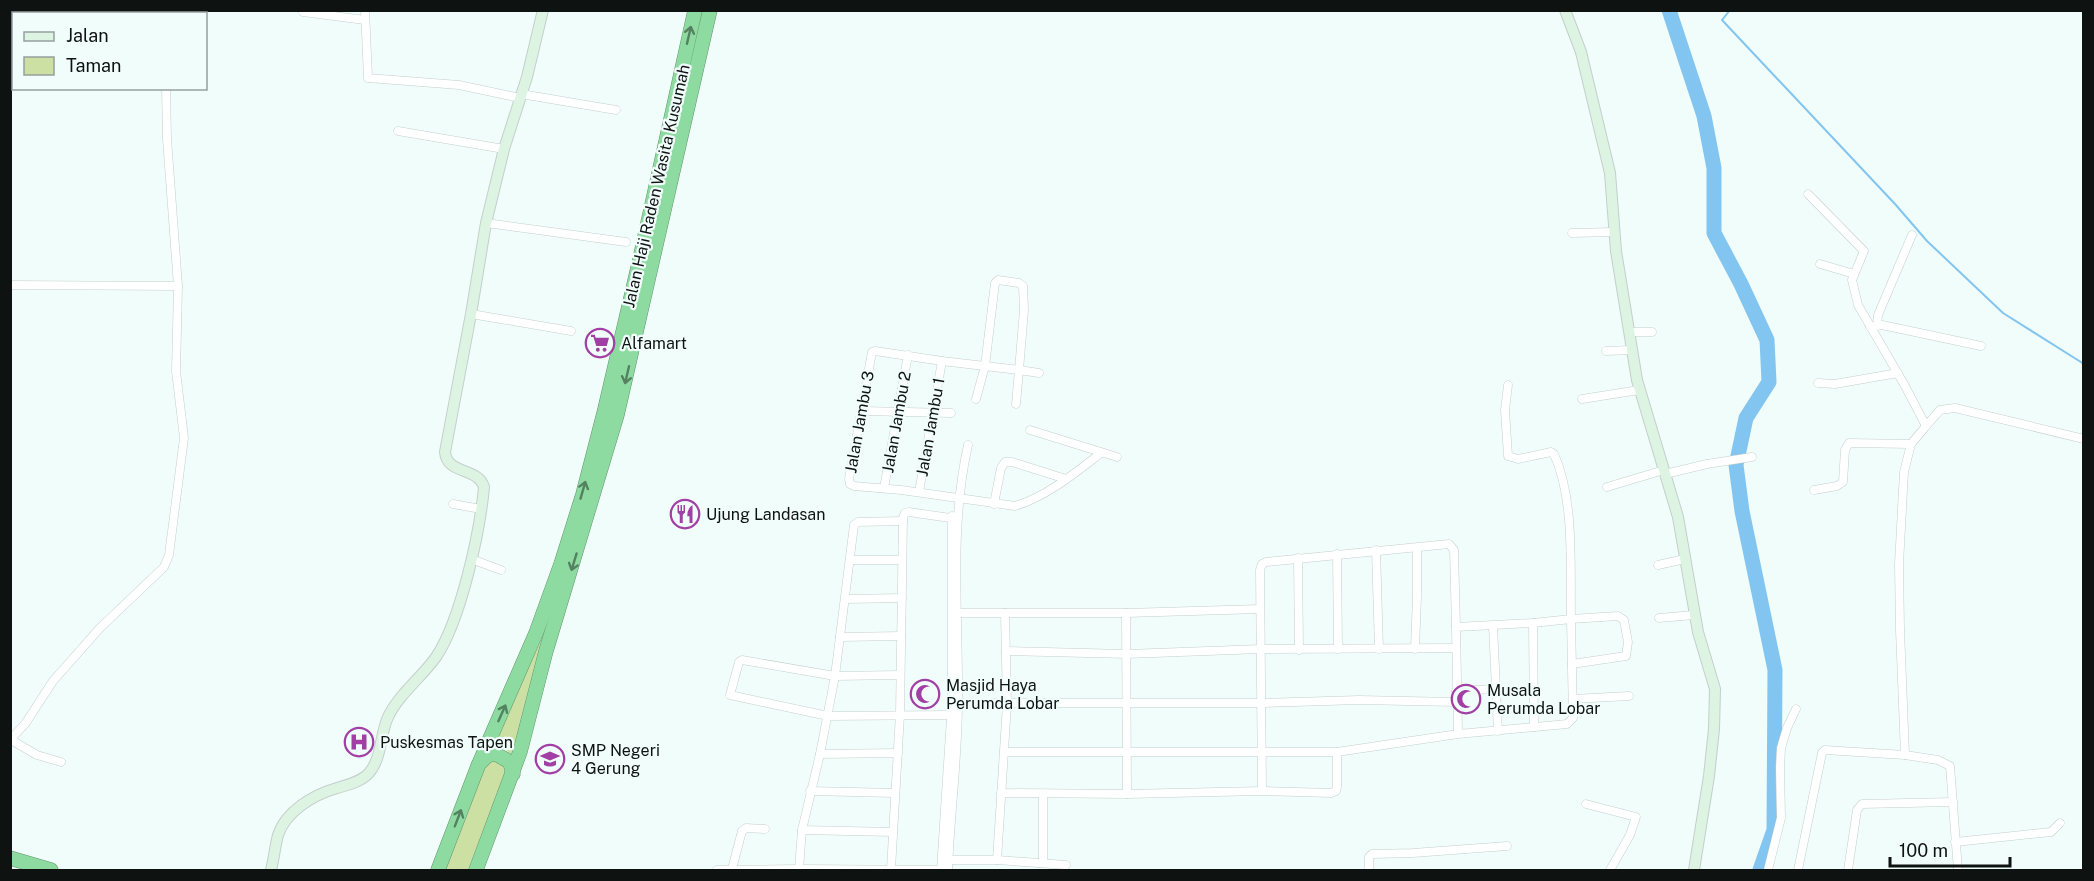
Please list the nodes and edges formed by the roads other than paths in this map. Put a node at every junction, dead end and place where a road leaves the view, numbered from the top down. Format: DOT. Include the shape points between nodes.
graph roads {
  1 [pos="365,10"];
  2 [pos="543,10"];
  3 [pos="695,10"];
  4 [pos="710,10"];
  5 [pos="1565,10"];
  6 [pos="303,12"];
  7 [pos="365,20"];
  8 [pos="166,90"];
  9 [pos="520,96"];
  10 [pos="616,110"];
  11 [pos="398,131"];
  12 [pos="504,149"];
  13 [pos="1808,194"];
  14 [pos="486,223"];
  15 [pos="1612,232"];
  16 [pos="1572,233"];
  17 [pos="1912,235"];
  18 [pos="626,242"];
  19 [pos="1820,264"];
  20 [pos="1854,274"];
  21 [pos="10,285"];
  22 [pos="178,286"];
  23 [pos="471,314"];
  24 [pos="1873,326"];
  25 [pos="571,332"];
  26 [pos="1629,332"];
  27 [pos="1652,333"];
  28 [pos="1981,346"];
  29 [pos="1631,350"];
  30 [pos="1606,351"];
  31 [pos="908,355"];
  32 [pos="942,362"];
  33 [pos="985,366"];
  34 [pos="1019,370"];
  35 [pos="1039,373"];
  36 [pos="1898,373"];
  37 [pos="1818,383"];
  38 [pos="1508,385"];
  39 [pos="1635,390"];
  40 [pos="976,399"];
  41 [pos="1582,399"];
  42 [pos="1016,404"];
  43 [pos="862,411"];
  44 [pos="897,411"];
  45 [pos="932,413"];
  46 [pos="951,413"];
  47 [pos="611,414"];
  48 [pos="1926,426"];
  49 [pos="1030,430"];
  50 [pos="2084,440"];
  51 [pos="1911,444"];
  52 [pos="968,445"];
  53 [pos="1101,453"];
  54 [pos="1117,457"];
  55 [pos="1752,457"];
  56 [pos="1662,472"];
  57 [pos="1066,479"];
  58 [pos="1607,487"];
  59 [pos="884,488"];
  60 [pos="1814,490"];
  61 [pos="919,492"];
  62 [pos="956,499"];
  63 [pos="453,504"];
  64 [pos="994,504"];
  65 [pos="481,509"];
  66 [pos="954,518"];
  67 [pos="903,521"];
  68 [pos="1417,548"];
  69 [pos="1376,550"];
  70 [pos="1337,554"];
  71 [pos="1298,558"];
  72 [pos="471,559"];
  73 [pos="850,560"];
  74 [pos="902,560"];
  75 [pos="1682,560"];
  76 [pos="1658,565"];
  77 [pos="501,570"];
  78 [pos="902,598"];
  79 [pos="846,599"];
  80 [pos="1260,609"];
  81 [pos="955,613"];
  82 [pos="1005,613"];
  83 [pos="1126,613"];
  84 [pos="1691,616"];
  85 [pos="1659,618"];
  86 [pos="1571,619"];
  87 [pos="1533,623"];
  88 [pos="1493,626"];
  89 [pos="1456,627"];
  90 [pos="901,636"];
  91 [pos="840,637"];
  92 [pos="1456,648"];
  93 [pos="1261,649"];
  94 [pos="1338,649"];
  95 [pos="1379,649"];
  96 [pos="1414,649"];
  97 [pos="1299,650"];
  98 [pos="1006,651"];
  99 [pos="1127,654"];
  100 [pos="1572,664"];
  101 [pos="900,675"];
  102 [pos="836,676"];
  103 [pos="1495,689"];
  104 [pos="1456,691"];
  105 [pos="1629,696"];
  106 [pos="1573,699"];
  107 [pos="1456,702"];
  108 [pos="955,703"];
  109 [pos="1127,703"];
  110 [pos="1261,703"];
  111 [pos="1007,704"];
  112 [pos="1796,709"];
  113 [pos="900,714"];
  114 [pos="951,715"];
  115 [pos="828,716"];
  116 [pos="1534,727"];
  117 [pos="1498,731"];
  118 [pos="1458,734"];
  119 [pos="10,740"];
  120 [pos="1126,750"];
  121 [pos="1004,752"];
  122 [pos="1337,752"];
  123 [pos="898,753"];
  124 [pos="1262,753"];
  125 [pos="820,754"];
  126 [pos="1905,755"];
  127 [pos="61,762"];
  128 [pos="478,766"];
  129 [pos="513,774"];
  130 [pos="810,791"];
  131 [pos="1262,791"];
  132 [pos="896,793"];
  133 [pos="1001,793"];
  134 [pos="1043,794"];
  135 [pos="1126,794"];
  136 [pos="1953,802"];
  137 [pos="1586,804"];
  138 [pos="2060,823"];
  139 [pos="765,829"];
  140 [pos="802,830"];
  141 [pos="893,832"];
  142 [pos="1955,842"];
  143 [pos="1507,846"];
  144 [pos="10,858"];
  145 [pos="945,860"];
  146 [pos="997,860"];
  147 [pos="1043,863"];
  148 [pos="1066,865"];
  149 [pos="732,869"];
  150 [pos="795,869"];
  151 [pos="51,870"];
  152 [pos="271,870"];
  153 [pos="438,870"];
  154 [pos="476,870"];
  155 [pos="717,870"];
  156 [pos="891,870"];
  157 [pos="936,870"];
  158 [pos="941,870"];
  159 [pos="948,870"];
  160 [pos="1369,870"];
  161 [pos="1610,870"];
  162 [pos="1694,870"];
  163 [pos="1768,870"];
  164 [pos="1798,870"];
  165 [pos="1848,870"];
  166 [pos="1958,870"];
  1 -- 7 [label="street"];
  2 -- 9 [label="street"];
  47 -- 3 [label="highway, Jalan Haji Raden Wasita Kusumah, one-way"];
  4 -- 47 [label="highway, Jalan Haji Raden Wasita Kusumah, one-way"];
  5 -- 15 [label="street" via="1581,52 1605,147"];
  6 -- 7 [label="street"];
  7 -- 9 [label="street" via="368,78 459,85"];
  8 -- 22 [label="street"];
  9 -- 10 [label="street"];
  9 -- 12 [label="street"];
  11 -- 12 [label="street"];
  12 -- 14 [label="street"];
  13 -- 20 [label="street" via="1864,251"];
  14 -- 18 [label="street"];
  14 -- 23 [label="street"];
  15 -- 16 [label="street"];
  15 -- 26 [label="street"];
  17 -- 24 [label="street"];
  19 -- 20 [label="street"];
  20 -- 24 [label="street" via="1858,305"];
  21 -- 22 [label="street"];
  22 -- 119 [label="street" via="176,371 184,438 168,560 53,681"];
  23 -- 25 [label="street"];
  23 -- 65 [label="street" via="445,452 450,465 482,481"];
  24 -- 28 [label="street"];
  24 -- 36 [label="street"];
  26 -- 27 [label="street"];
  26 -- 29 [label="street"];
  29 -- 30 [label="street"];
  29 -- 39 [label="street"];
  31 -- 32 [label="street"];
  31 -- 43 [label="street, Jalan Jambu 3" via="872,352"];
  31 -- 44 [label="street, Jalan Jambu 2"];
  32 -- 33 [label="street"];
  32 -- 45 [label="street, Jalan Jambu 1"];
  33 -- 34 [label="street"];
  33 -- 34 [label="street" via="998,280 1023,286"];
  33 -- 40 [label="street"];
  34 -- 35 [label="street"];
  34 -- 42 [label="street"];
  36 -- 37 [label="street" via="1835,384"];
  36 -- 48 [label="street"];
  38 -- 86 [label="street" via="1508,456 1518,459 1551,452 1560,469 1568,521"];
  39 -- 41 [label="street"];
  39 -- 56 [label="street"];
  43 -- 44 [label="street"];
  43 -- 59 [label="street, Jalan Jambu 3" via="850,484"];
  44 -- 45 [label="street"];
  44 -- 59 [label="street, Jalan Jambu 2"];
  45 -- 46 [label="street"];
  45 -- 61 [label="street, Jalan Jambu 1"];
  128 -- 47 [label="highway, Jalan Haji Raden Wasita Kusumah, one-way" via="547,605"];
  47 -- 129 [label="highway, Jalan Haji Raden Wasita Kusumah, one-way"];
  48 -- 50 [label="street" via="1940,410 1955,408"];
  48 -- 51 [label="street"];
  49 -- 53 [label="street"];
  51 -- 60 [label="street" via="1849,443 1843,482"];
  51 -- 126 [label="street" via="1904,472 1899,564"];
  52 -- 62 [label="street"];
  53 -- 54 [label="street"];
  53 -- 57 [label="street"];
  55 -- 56 [label="street"];
  56 -- 58 [label="street"];
  56 -- 75 [label="street" via="1681,531"];
  57 -- 64 [label="street" via="1018,505"];
  57 -- 64 [label="street" via="1005,462"];
  59 -- 61 [label="street"];
  61 -- 62 [label="street"];
  62 -- 64 [label="street"];
  62 -- 66 [label="street"];
  63 -- 65 [label="street"];
  65 -- 72 [label="street"];
  66 -- 67 [label="street" via="909,512 904,514"];
  66 -- 81 [label="street"];
  67 -- 73 [label="street" via="856,522"];
  67 -- 74 [label="street"];
  68 -- 69 [label="street"];
  68 -- 89 [label="street" via="1449,544 1453,548"];
  68 -- 96 [label="street"];
  69 -- 70 [label="street"];
  69 -- 95 [label="street"];
  70 -- 71 [label="street"];
  70 -- 94 [label="street"];
  71 -- 80 [label="street" via="1261,565"];
  71 -- 97 [label="street"];
  72 -- 77 [label="street"];
  72 -- 152 [label="street" via="444,643 388,717 371,771 364,778 315,797 287,818 278,836"];
  73 -- 74 [label="street"];
  73 -- 79 [label="street"];
  74 -- 78 [label="street"];
  75 -- 76 [label="street"];
  75 -- 84 [label="street"];
  78 -- 79 [label="street"];
  78 -- 90 [label="street"];
  79 -- 91 [label="street"];
  80 -- 83 [label="street"];
  80 -- 93 [label="street"];
  81 -- 82 [label="street"];
  81 -- 108 [label="street"];
  82 -- 83 [label="street"];
  82 -- 98 [label="street"];
  83 -- 99 [label="street"];
  84 -- 85 [label="street"];
  84 -- 162 [label="street" via="1714,680 1716,701"];
  86 -- 87 [label="street"];
  86 -- 100 [label="street"];
  86 -- 100 [label="street" via="1622,617 1628,642 1628,654 1624,657"];
  87 -- 88 [label="street"];
  87 -- 116 [label="street"];
  88 -- 89 [label="street"];
  88 -- 103 [label="street"];
  89 -- 92 [label="street"];
  90 -- 91 [label="street"];
  90 -- 101 [label="street"];
  91 -- 102 [label="street"];
  92 -- 96 [label="street"];
  92 -- 104 [label="street"];
  93 -- 97 [label="street"];
  93 -- 99 [label="street"];
  93 -- 110 [label="street"];
  94 -- 95 [label="street"];
  94 -- 97 [label="street"];
  95 -- 96 [label="street"];
  98 -- 99 [label="street"];
  98 -- 111 [label="street"];
  99 -- 109 [label="street"];
  100 -- 106 [label="street"];
  101 -- 102 [label="street"];
  101 -- 113 [label="street"];
  102 -- 115 [label="street"];
  102 -- 115 [label="street" via="742,660 731,696"];
  103 -- 104 [label="street"];
  103 -- 117 [label="street"];
  104 -- 107 [label="street"];
  105 -- 106 [label="street"];
  106 -- 116 [label="street" via="1573,718 1569,723"];
  107 -- 110 [label="street"];
  107 -- 118 [label="street"];
  108 -- 111 [label="street"];
  108 -- 114 [label="street"];
  108 -- 145 [label="street"];
  109 -- 110 [label="street"];
  109 -- 111 [label="street"];
  109 -- 120 [label="street"];
  110 -- 124 [label="street"];
  111 -- 121 [label="street"];
  112 -- 163 [label="street" via="1781,748 1781,818"];
  113 -- 114 [label="street"];
  113 -- 115 [label="street"];
  113 -- 123 [label="street"];
  114 -- 145 [label="street"];
  115 -- 125 [label="street"];
  116 -- 117 [label="street"];
  117 -- 118 [label="street"];
  118 -- 122 [label="street"];
  119 -- 127 [label="street" via="37,755"];
  120 -- 121 [label="street"];
  120 -- 124 [label="street"];
  120 -- 135 [label="street"];
  121 -- 133 [label="street"];
  122 -- 124 [label="street"];
  122 -- 131 [label="street" via="1334,792"];
  123 -- 125 [label="street"];
  123 -- 132 [label="street"];
  124 -- 131 [label="street"];
  125 -- 130 [label="street"];
  126 -- 136 [label="street" via="1950,766"];
  126 -- 164 [label="street" via="1825,750 1822,753"];
  128 -- 129 [label="highway" via="488,755 496,754 510,762"];
  153 -- 128 [label="highway, Jalan Haji Raden Wasita Kusumah, one-way"];
  129 -- 154 [label="highway, Jalan Haji Raden Wasita Kusumah"];
  130 -- 132 [label="street"];
  130 -- 140 [label="street"];
  131 -- 135 [label="street"];
  132 -- 141 [label="street"];
  133 -- 134 [label="street"];
  133 -- 146 [label="street"];
  134 -- 135 [label="street"];
  134 -- 147 [label="street"];
  136 -- 142 [label="street"];
  136 -- 165 [label="street" via="1863,804 1857,810"];
  137 -- 161 [label="street" via="1636,817"];
  138 -- 142 [label="street" via="2051,832"];
  139 -- 149 [label="street" via="742,831"];
  140 -- 141 [label="street"];
  140 -- 150 [label="street"];
  141 -- 156 [label="street"];
  142 -- 166 [label="street"];
  143 -- 160 [label="street" via="1372,854"];
  144 -- 151 [label="highway"];
  145 -- 146 [label="street"];
  145 -- 158 [label="street"];
  145 -- 159 [label="street"];
  146 -- 147 [label="street"];
  147 -- 148 [label="street"];
  149 -- 150 [label="street"];
  149 -- 155 [label="street"];
  150 -- 156 [label="street"];
  156 -- 157 [label="street"];
}
